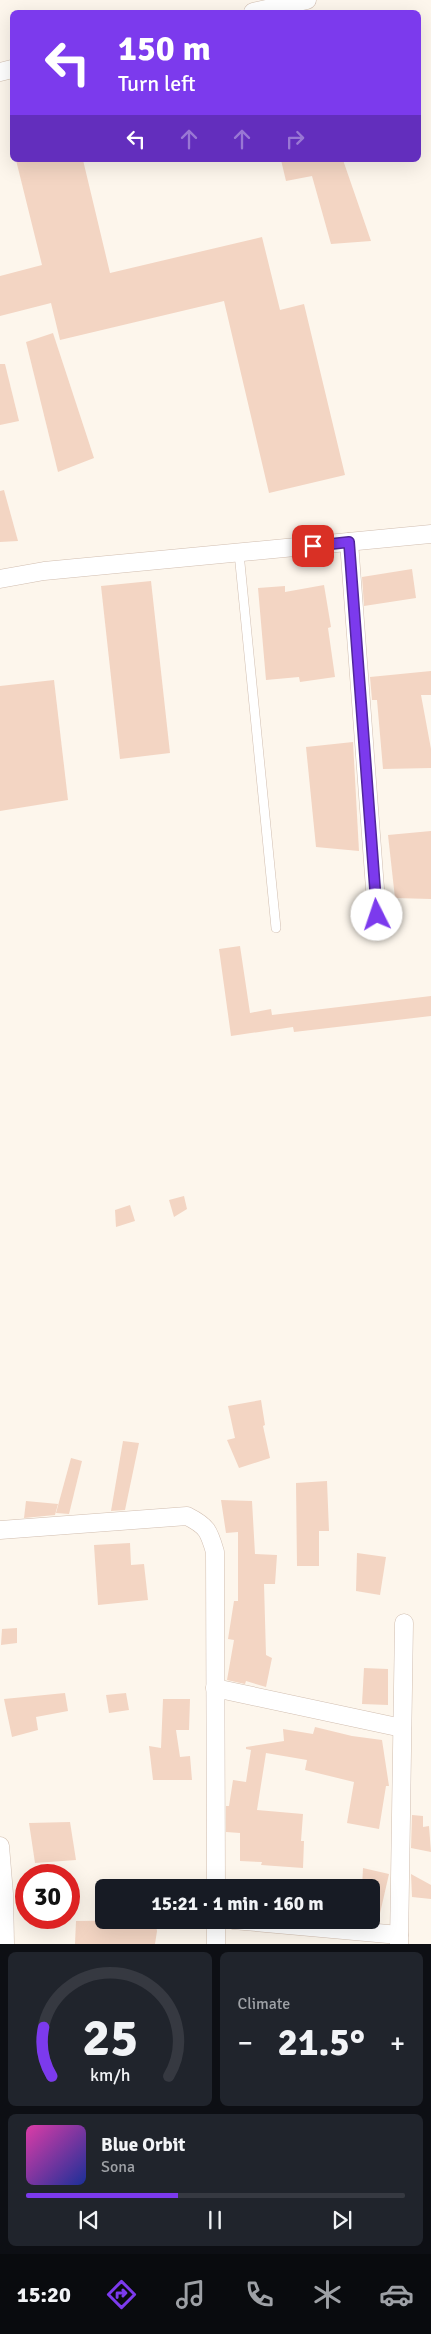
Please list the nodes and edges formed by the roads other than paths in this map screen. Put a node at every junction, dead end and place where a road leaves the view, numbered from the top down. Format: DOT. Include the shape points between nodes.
graph roads {
  1 [pos="307,0"];
  2 [pos="263,10"];
  3 [pos="431,534"];
  4 [pos="349,542"];
  5 [pos="239,552"];
  6 [pos="0,579"];
  7 [pos="377,915"];
  8 [pos="276,928"];
  9 [pos="0,1530"];
  10 [pos="404,1623"];
  11 [pos="215,1688"];
  12 [pos="402,1728"];
  13 [pos="0,1846"];
  14 [pos="216,1879"];
  15 [pos="216,1929"];
  16 [pos="312,1929"];
  17 [pos="399,1939"];
  18 [pos="5,1944"];
  19 [pos="216,1944"];
  1 -- 2 [label="street"];
  3 -- 4 [label="street"];
  4 -- 5 [label="street"];
  4 -- 7 [label="street"];
  5 -- 6 [label="street" via="44,571"];
  5 -- 8 [label="lane"];
  9 -- 11 [label="street" via="187,1516 200,1523 209,1531 215,1552"];
  10 -- 12 [label="street"];
  11 -- 12 [label="street"];
  11 -- 14 [label="street"];
  12 -- 17 [label="street"];
  13 -- 18 [label="street"];
  15 -- 19 [label="street"];
  16 -- 17 [label="street"];
}
